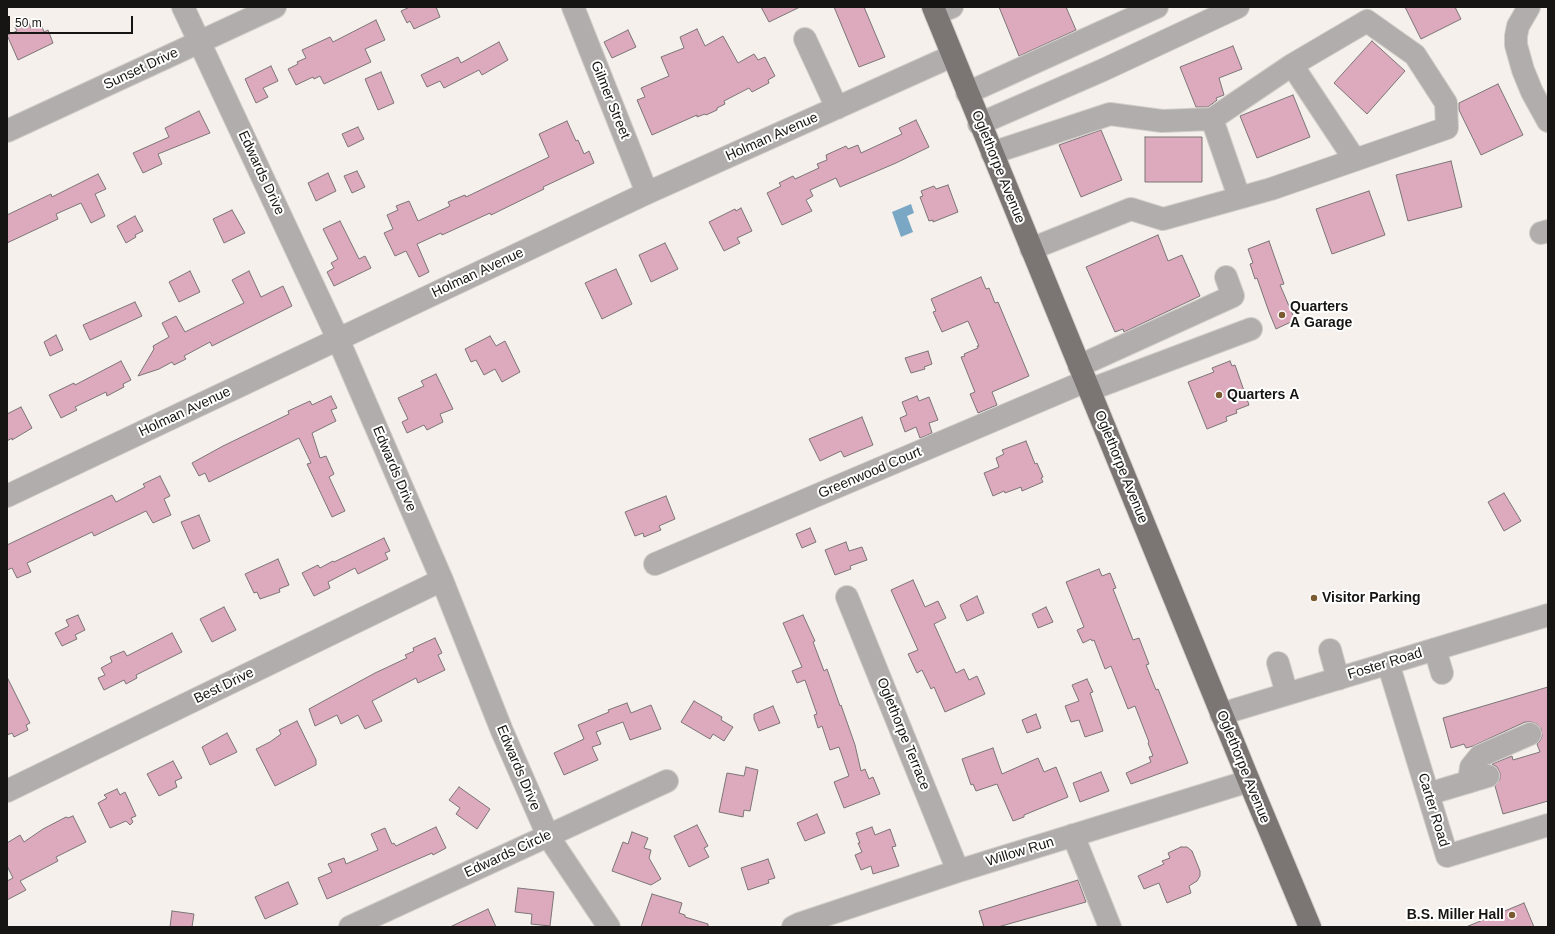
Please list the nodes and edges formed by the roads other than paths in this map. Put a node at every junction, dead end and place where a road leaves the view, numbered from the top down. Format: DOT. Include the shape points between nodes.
graph roads {
  1 [pos="183,7"];
  2 [pos="275,7"];
  3 [pos="574,7"];
  4 [pos="1158,7"];
  5 [pos="1238,7"];
  6 [pos="1529,7"];
  7 [pos="940,9"];
  8 [pos="805,40"];
  9 [pos="200,42"];
  10 [pos="952,56"];
  11 [pos="1292,66"];
  12 [pos="998,79"];
  13 [pos="967,93"];
  14 [pos="837,108"];
  15 [pos="1010,110"];
  16 [pos="1212,119"];
  17 [pos="1548,121"];
  18 [pos="979,124"];
  19 [pos="7,131"];
  20 [pos="992,153"];
  21 [pos="1355,160"];
  22 [pos="647,194"];
  23 [pos="1239,197"];
  24 [pos="1032,249"];
  25 [pos="1226,277"];
  26 [pos="1251,330"];
  27 [pos="338,339"];
  28 [pos="1085,379"];
  29 [pos="7,496"];
  30 [pos="655,564"];
  31 [pos="442,580"];
  32 [pos="847,597"];
  33 [pos="1548,615"];
  34 [pos="1435,649"];
  35 [pos="1330,650"];
  36 [pos="1388,663"];
  37 [pos="1278,664"];
  38 [pos="1442,673"];
  39 [pos="1338,678"];
  40 [pos="1287,694"];
  41 [pos="1222,714"];
  42 [pos="1530,734"];
  43 [pos="1248,781"];
  44 [pos="667,782"];
  45 [pos="7,791"];
  46 [pos="1428,794"];
  47 [pos="1548,825"];
  48 [pos="1073,835"];
  49 [pos="548,836"];
  50 [pos="958,870"];
  51 [pos="350,927"];
  52 [pos="609,927"];
  53 [pos="793,927"];
  54 [pos="1110,927"];
  55 [pos="1310,927"];
  1 -- 9 [label="street, Edwards Drive"];
  2 -- 9 [label="street, Sunset Drive"];
  3 -- 22 [label="street, Gilmer Street"];
  4 -- 12 [label="street"];
  5 -- 15 [label="street"];
  6 -- 17 [label="street" via="1518,26 1516,45 1522,70"];
  7 -- 10 [label="main road, Oglethorpe Avenue"];
  8 -- 14 [label="street"];
  9 -- 19 [label="street, Sunset Drive"];
  9 -- 27 [label="street, Edwards Drive"];
  10 -- 13 [label="main road, Oglethorpe Avenue"];
  10 -- 14 [label="street, Holman Avenue"];
  11 -- 16 [label="street"];
  11 -- 21 [label="street"];
  11 -- 21 [label="street" via="1367,21 1415,55 1446,103 1447,128"];
  12 -- 13 [label="street"];
  12 -- 15 [label="street"];
  13 -- 18 [label="main road, Oglethorpe Avenue"];
  14 -- 22 [label="street, Holman Avenue"];
  15 -- 18 [label="street"];
  16 -- 20 [label="street" via="1162,121 1110,114"];
  16 -- 23 [label="street"];
  18 -- 20 [label="main road, Oglethorpe Avenue"];
  20 -- 24 [label="main road, Oglethorpe Avenue"];
  21 -- 23 [label="street"];
  22 -- 27 [label="street, Holman Avenue"];
  23 -- 24 [label="street" via="1163,219 1131,209"];
  24 -- 28 [label="main road, Oglethorpe Avenue"];
  25 -- 28 [label="street" via="1233,296"];
  26 -- 28 [label="street"];
  27 -- 29 [label="street, Holman Avenue"];
  27 -- 31 [label="street, Edwards Drive"];
  28 -- 30 [label="street, Greenwood Court"];
  28 -- 41 [label="main road, Oglethorpe Avenue"];
  31 -- 45 [label="street, Best Drive"];
  31 -- 49 [label="street, Edwards Drive" via="502,731"];
  32 -- 50 [label="street, Oglethorpe Terrace"];
  33 -- 34 [label="street, Foster Road"];
  34 -- 36 [label="street, Foster Road"];
  34 -- 38 [label="street"];
  35 -- 39 [label="street"];
  36 -- 39 [label="street, Foster Road"];
  36 -- 46 [label="street, Carter Road"];
  37 -- 40 [label="street"];
  39 -- 40 [label="street, Foster Road"];
  40 -- 41 [label="street, Foster Road"];
  41 -- 43 [label="main road, Oglethorpe Avenue"];
  42 -- 46 [label="street" via="1480,756 1471,766 1479,779"];
  43 -- 48 [label="street, Willow Run"];
  43 -- 55 [label="main road, Oglethorpe Avenue"];
  44 -- 49 [label="street, Edwards Circle"];
  46 -- 47 [label="street, Carter Road" via="1447,856"];
  48 -- 50 [label="street, Willow Run"];
  48 -- 54 [label="street"];
  49 -- 51 [label="street, Edwards Circle"];
  49 -- 52 [label="street, Edwards Drive"];
  50 -- 53 [label="street, Willow Run"];
}
